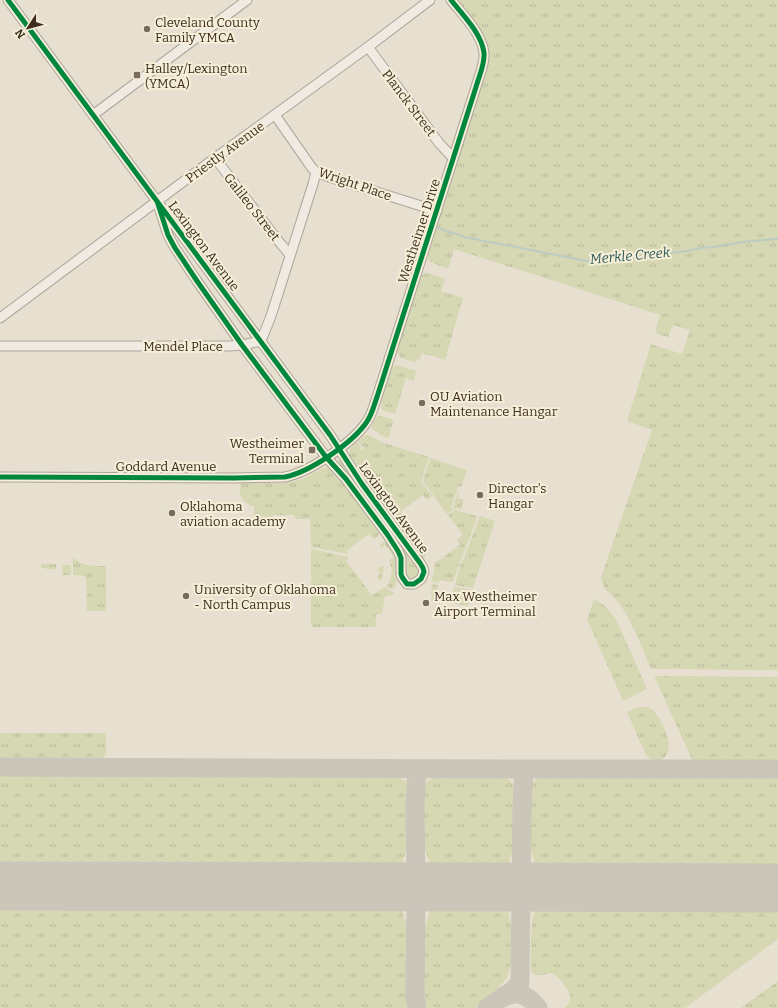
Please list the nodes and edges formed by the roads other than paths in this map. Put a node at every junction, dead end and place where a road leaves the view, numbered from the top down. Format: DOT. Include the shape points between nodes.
graph roads {
  1 [pos="8,0"];
  2 [pos="247,0"];
  3 [pos="430,0"];
  4 [pos="452,0"];
  5 [pos="368,47"];
  6 [pos="93,115"];
  7 [pos="275,115"];
  8 [pos="215,158"];
  9 [pos="453,158"];
  10 [pos="316,172"];
  11 [pos="157,202"];
  12 [pos="437,211"];
  13 [pos="290,255"];
  14 [pos="0,318"];
  15 [pos="260,341"];
  16 [pos="242,345"];
  17 [pos="0,346"];
  18 [pos="339,448"];
  19 [pos="326,457"];
  20 [pos="0,477"];
  1 -- 6 [label="street, Lexington Avenue"];
  2 -- 6 [label="street"];
  3 -- 5 [label="street, Priestly Avenue"];
  4 -- 9 [label="street, Westheimer Drive" via="480,38 484,53"];
  5 -- 7 [label="street, Priestly Avenue"];
  5 -- 9 [label="street, Planck Street"];
  6 -- 11 [label="street, Lexington Avenue"];
  7 -- 8 [label="street, Priestly Avenue"];
  7 -- 10 [label="street, Wright Place"];
  8 -- 11 [label="street, Priestly Avenue"];
  8 -- 13 [label="street, Galileo Street"];
  9 -- 12 [label="street, Westheimer Drive"];
  10 -- 12 [label="street, Wright Place"];
  10 -- 13 [label="street"];
  11 -- 14 [label="street, Priestly Avenue"];
  11 -- 15 [label="street, Lexington Avenue"];
  11 -- 16 [label="street, Lexington Avenue" via="175,248"];
  12 -- 18 [label="street, Westheimer Drive" via="371,413 360,431"];
  13 -- 15 [label="street" via="271,316"];
  15 -- 16 [label="street, Mendel Place"];
  15 -- 18 [label="street, Lexington Avenue"];
  16 -- 17 [label="street, Mendel Place"];
  16 -- 19 [label="street, Lexington Avenue"];
  18 -- 19 [label="street, Westheimer Drive"];
  18 -- 19 [label="street, Lexington Avenue" via="420,563 424,572 419,582 407,584 404,581 398,551"];
  19 -- 20 [label="street, Goddard Avenue" via="304,471 278,477"];
}
